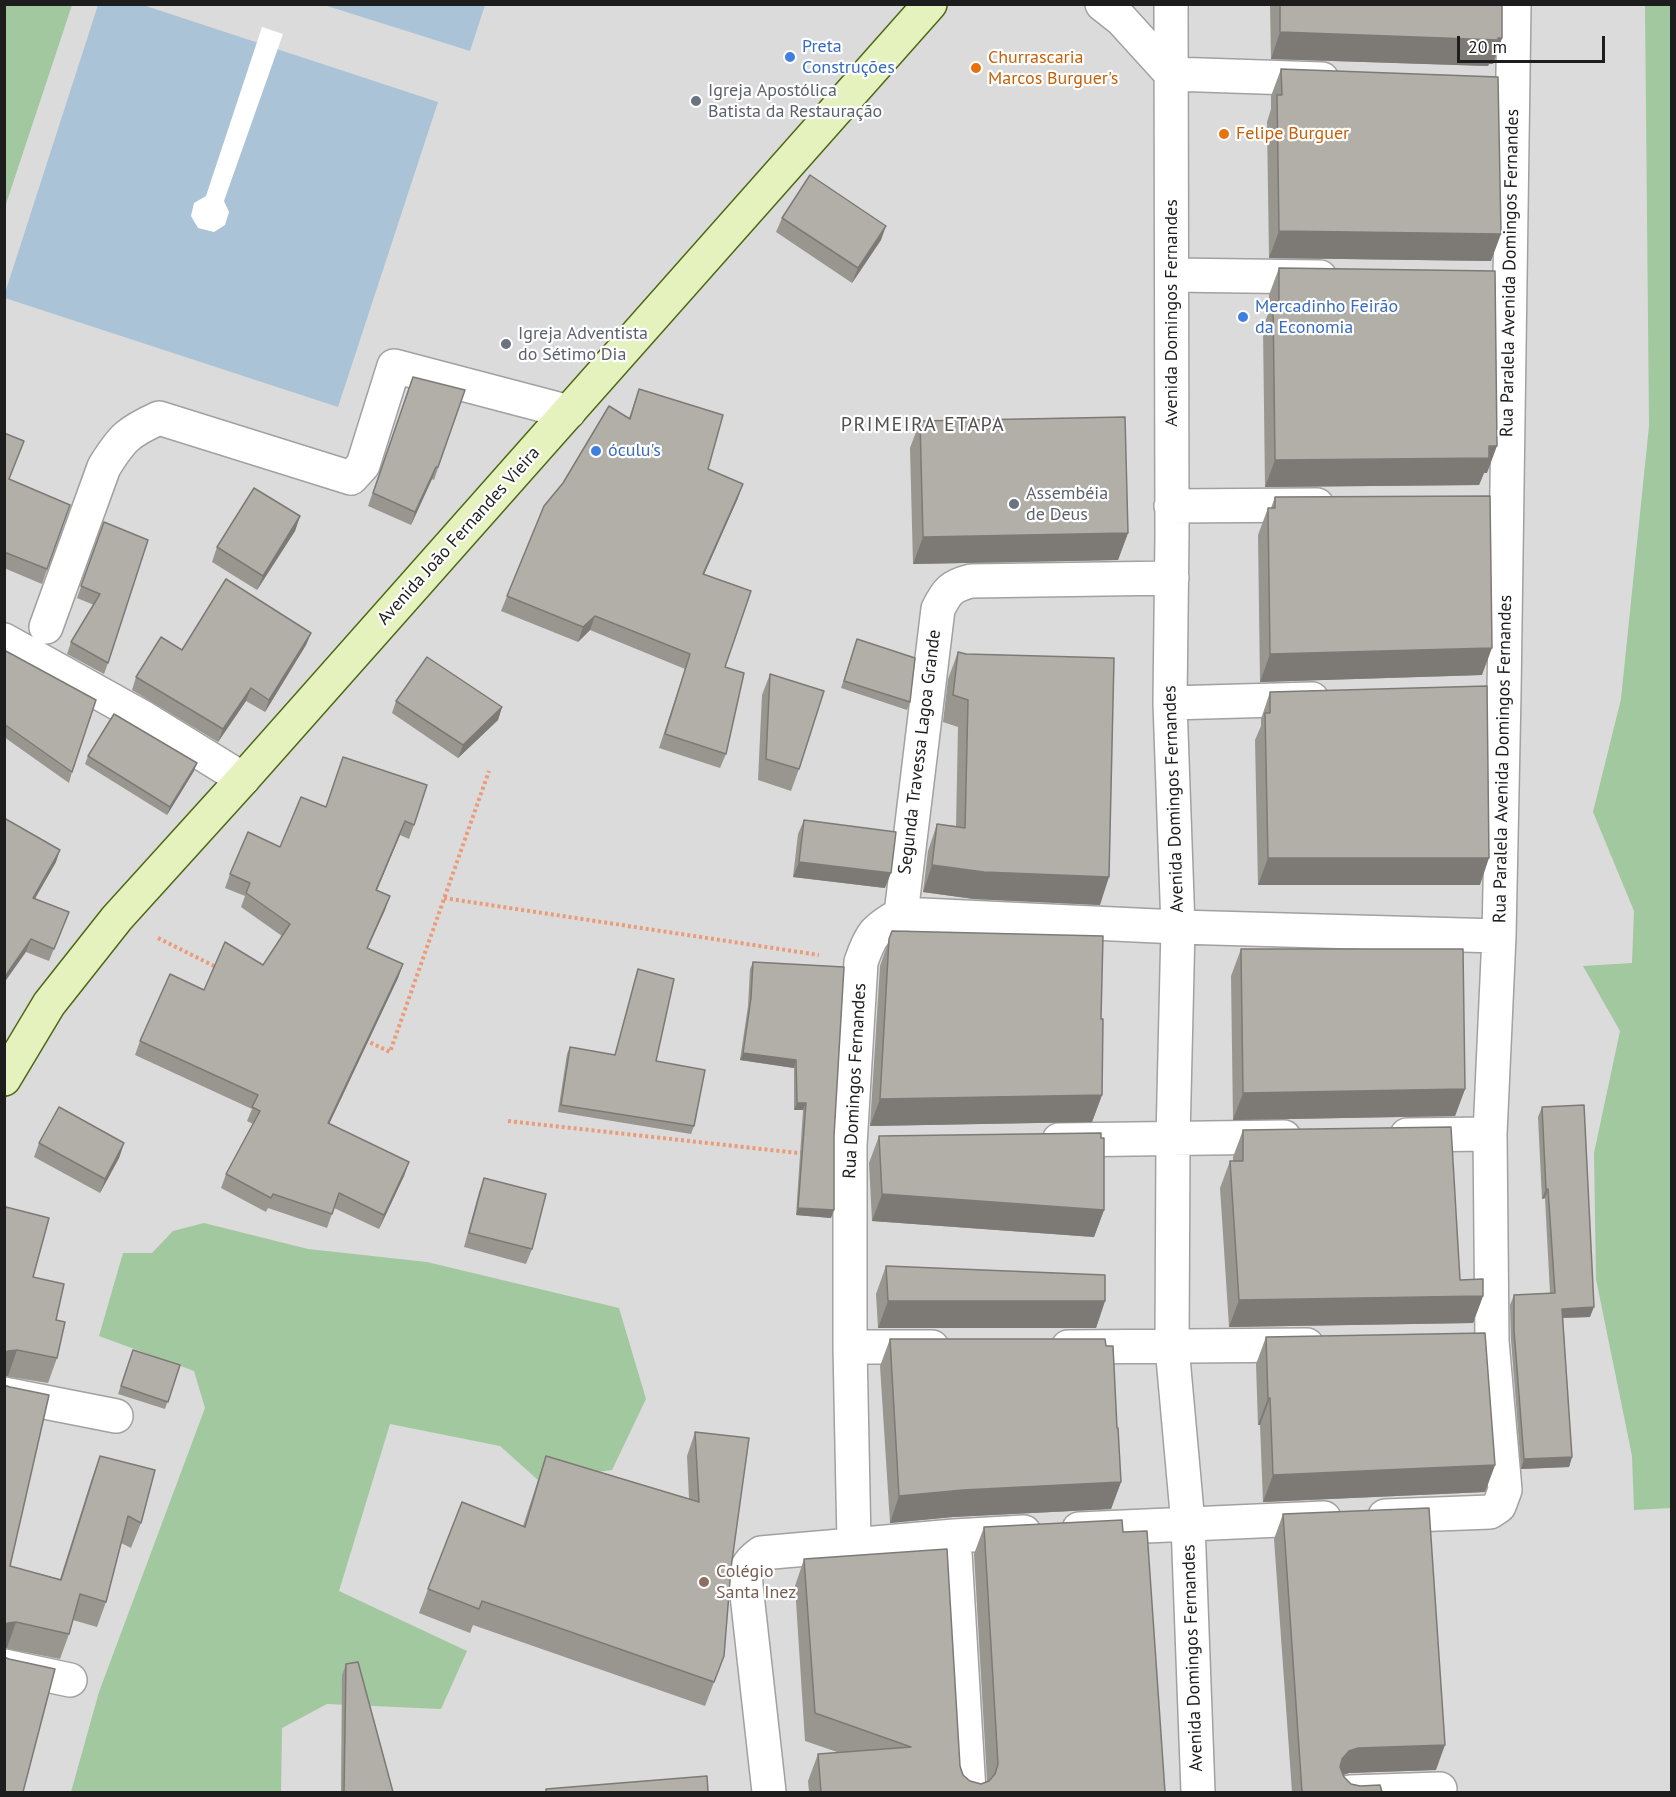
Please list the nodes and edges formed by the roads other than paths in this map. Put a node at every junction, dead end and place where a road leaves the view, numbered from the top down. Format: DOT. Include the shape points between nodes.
graph roads {
  1 [pos="930,4"];
  2 [pos="1102,4"];
  3 [pos="1171,4"];
  4 [pos="1514,4"];
  5 [pos="1171,75"];
  6 [pos="1348,80"];
  7 [pos="1478,84"];
  8 [pos="1513,86"];
  9 [pos="1172,275"];
  10 [pos="1347,278"];
  11 [pos="1475,279"];
  12 [pos="1510,280"];
  13 [pos="569,412"];
  14 [pos="1351,505"];
  15 [pos="1171,506"];
  16 [pos="1172,578"];
  17 [pos="46,627"];
  18 [pos="4,640"];
  19 [pos="1337,698"];
  20 [pos="1170,703"];
  21 [pos="243,779"];
  22 [pos="901,914"];
  23 [pos="1178,927"];
  24 [pos="1499,936"];
  25 [pos="4,1079"];
  26 [pos="1490,1134"];
  27 [pos="1314,1136"];
  28 [pos="1372,1136"];
  29 [pos="1173,1138"];
  30 [pos="1030,1141"];
  31 [pos="1336,1344"];
  32 [pos="850,1347"];
  33 [pos="957,1347"];
  34 [pos="1041,1347"];
  35 [pos="1172,1347"];
  36 [pos="4,1394"];
  37 [pos="117,1416"];
  38 [pos="1496,1510"];
  39 [pos="1188,1524"];
  40 [pos="954,1536"];
  41 [pos="854,1543"];
  42 [pos="4,1666"];
  43 [pos="70,1680"];
  44 [pos="1440,1789"];
  45 [pos="769,1792"];
  46 [pos="969,1792"];
  47 [pos="1198,1792"];
  48 [pos="1350,1792"];
  1 -- 13 [label="main road, Avenida João Fernandes Vieira"];
  2 -- 5 [label="street" via="1121,19"];
  3 -- 5 [label="street, Avenida Domingos Fernandes"];
  4 -- 8 [label="street, Rua Paralela Avenida Domingos Fernandes"];
  5 -- 6 [label="street"];
  5 -- 9 [label="street, Avenida Domingos Fernandes"];
  7 -- 8 [label="street"];
  8 -- 12 [label="street, Rua Paralela Avenida Domingos Fernandes"];
  9 -- 10 [label="street"];
  9 -- 15 [label="street, Avenida Domingos Fernandes"];
  11 -- 12 [label="street"];
  12 -- 24 [label="street, Rua Paralela Avenida Domingos Fernandes" via="1495,504 1492,694"];
  13 -- 17 [label="street" via="394,366 363,465 351,478 159,418 134,429 104,466"];
  13 -- 21 [label="main road, Avenida João Fernandes Vieira"];
  14 -- 15 [label="street"];
  15 -- 16 [label="street, Avenida Domingos Fernandes"];
  16 -- 20 [label="street, Avenida Domingos Fernandes"];
  16 -- 22 [label="street, Segunda Travessa Lagoa Grande" via="971,581 957,584 946,593 938,609"];
  18 -- 21 [label="street"];
  19 -- 20 [label="street"];
  20 -- 23 [label="street, Avenida Domingos Fernandes"];
  21 -- 25 [label="main road, Avenida João Fernandes Vieira" via="117,918 49,1004"];
  22 -- 23 [label="street"];
  22 -- 32 [label="street, Rua Domingos Fernandes" via="878,927 861,962 862,1144"];
  23 -- 24 [label="street"];
  23 -- 29 [label="street, Avenida Domingos Fernandes"];
  24 -- 26 [label="street, Rua Paralela Avenida Domingos Fernandes"];
  26 -- 28 [label="street"];
  26 -- 38 [label="street, Rua Paralela Avenida Domingos Fernandes" via="1480,1341 1505,1490"];
  27 -- 29 [label="street"];
  29 -- 30 [label="street"];
  29 -- 35 [label="street, Avenida Domingos Fernandes"];
  31 -- 35 [label="street"];
  32 -- 33 [label="street"];
  32 -- 41 [label="street, Rua Domingos Fernandes"];
  34 -- 35 [label="street"];
  35 -- 39 [label="street, Avenida Domingos Fernandes"];
  36 -- 37 [label="street"];
  38 -- 39 [label="street, Avenida Domingos Fernandes"];
  39 -- 40 [label="street"];
  39 -- 47 [label="street, Avenida Domingos Fernandes"];
  40 -- 41 [label="street"];
  40 -- 46 [label="street"];
  41 -- 45 [label="street" via="761,1553 746,1570"];
  42 -- 43 [label="street"];
  44 -- 48 [label="street"];
}
